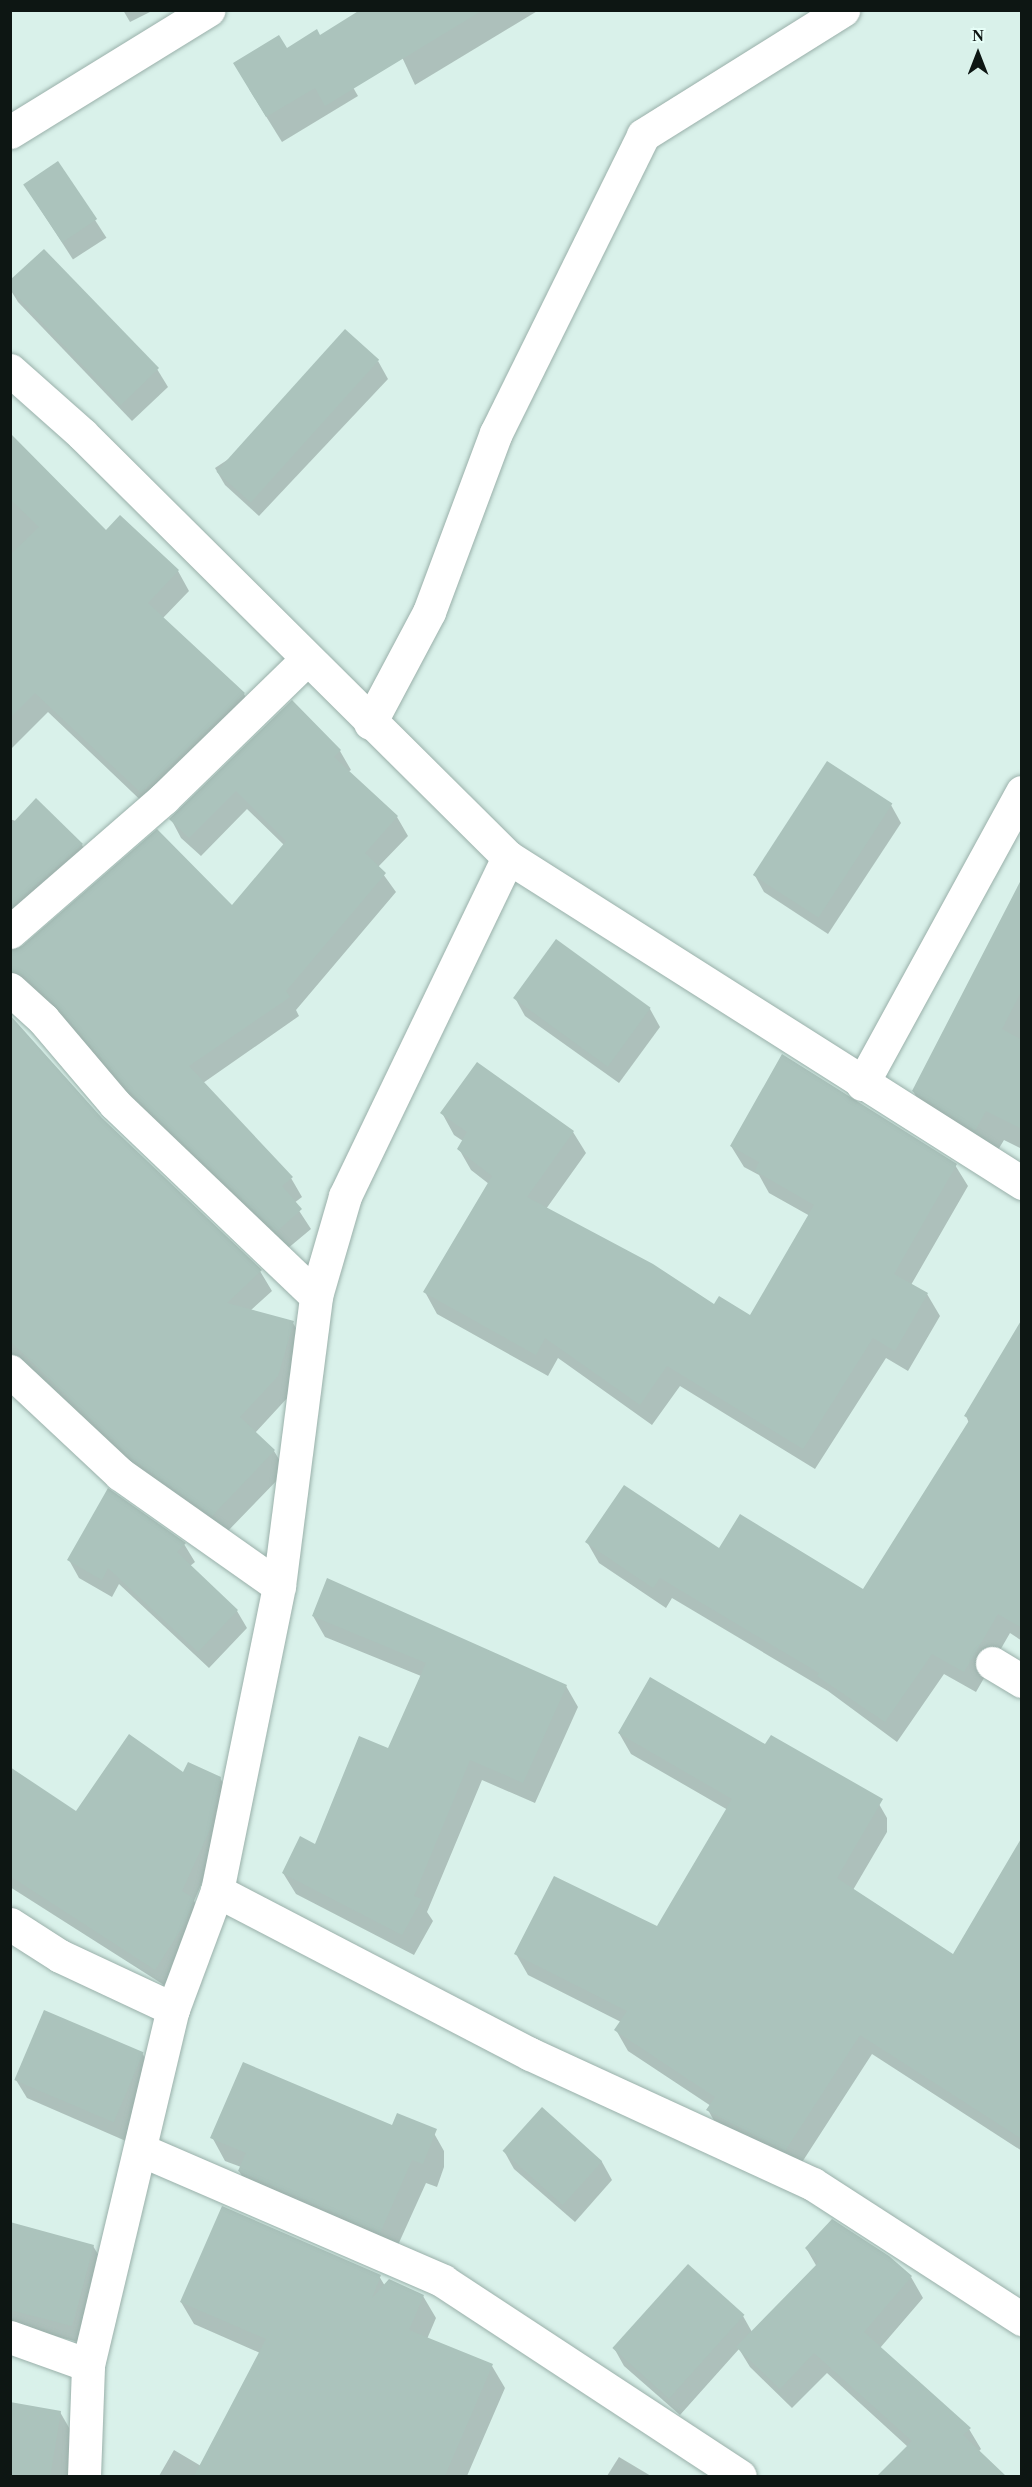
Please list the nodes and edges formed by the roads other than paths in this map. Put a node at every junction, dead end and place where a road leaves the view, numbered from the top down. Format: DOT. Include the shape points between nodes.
graph roads {
  1 [pos="208,10"];
  2 [pos="843,10"];
  3 [pos="10,132"];
  4 [pos="10,370"];
  5 [pos="307,659"];
  6 [pos="370,723"];
  7 [pos="1022,792"];
  8 [pos="508,857"];
  9 [pos="10,932"];
  10 [pos="10,988"];
  11 [pos="862,1084"];
  12 [pos="1022,1183"];
  13 [pos="315,1296"];
  14 [pos="10,1371"];
  15 [pos="279,1586"];
  16 [pos="992,1663"];
  17 [pos="1022,1681"];
  18 [pos="217,1891"];
  19 [pos="10,1924"];
  20 [pos="173,2009"];
  21 [pos="141,2150"];
  22 [pos="1022,2319"];
  23 [pos="10,2337"];
  24 [pos="88,2365"];
  25 [pos="84,2476"];
  26 [pos="740,2476"];
  1 -- 3 [label="street"];
  2 -- 6 [label="street" via="643,135 496,433 429,612"];
  4 -- 5 [label="street" via="82,435"];
  5 -- 6 [label="street"];
  5 -- 9 [label="street" via="164,798"];
  6 -- 8 [label="street"];
  7 -- 11 [label="street"];
  8 -- 11 [label="street"];
  8 -- 13 [label="street" via="345,1196"];
  10 -- 13 [label="street" via="43,1019 115,1104"];
  11 -- 12 [label="street"];
  13 -- 15 [label="street"];
  14 -- 15 [label="street" via="120,1474"];
  15 -- 18 [label="street"];
  16 -- 17 [label="street"];
  18 -- 20 [label="street"];
  18 -- 22 [label="street" via="530,2054 813,2184"];
  19 -- 20 [label="street" via="60,1956"];
  20 -- 21 [label="street"];
  21 -- 24 [label="street"];
  21 -- 26 [label="street" via="443,2281"];
  23 -- 24 [label="street"];
  24 -- 25 [label="street"];
}
